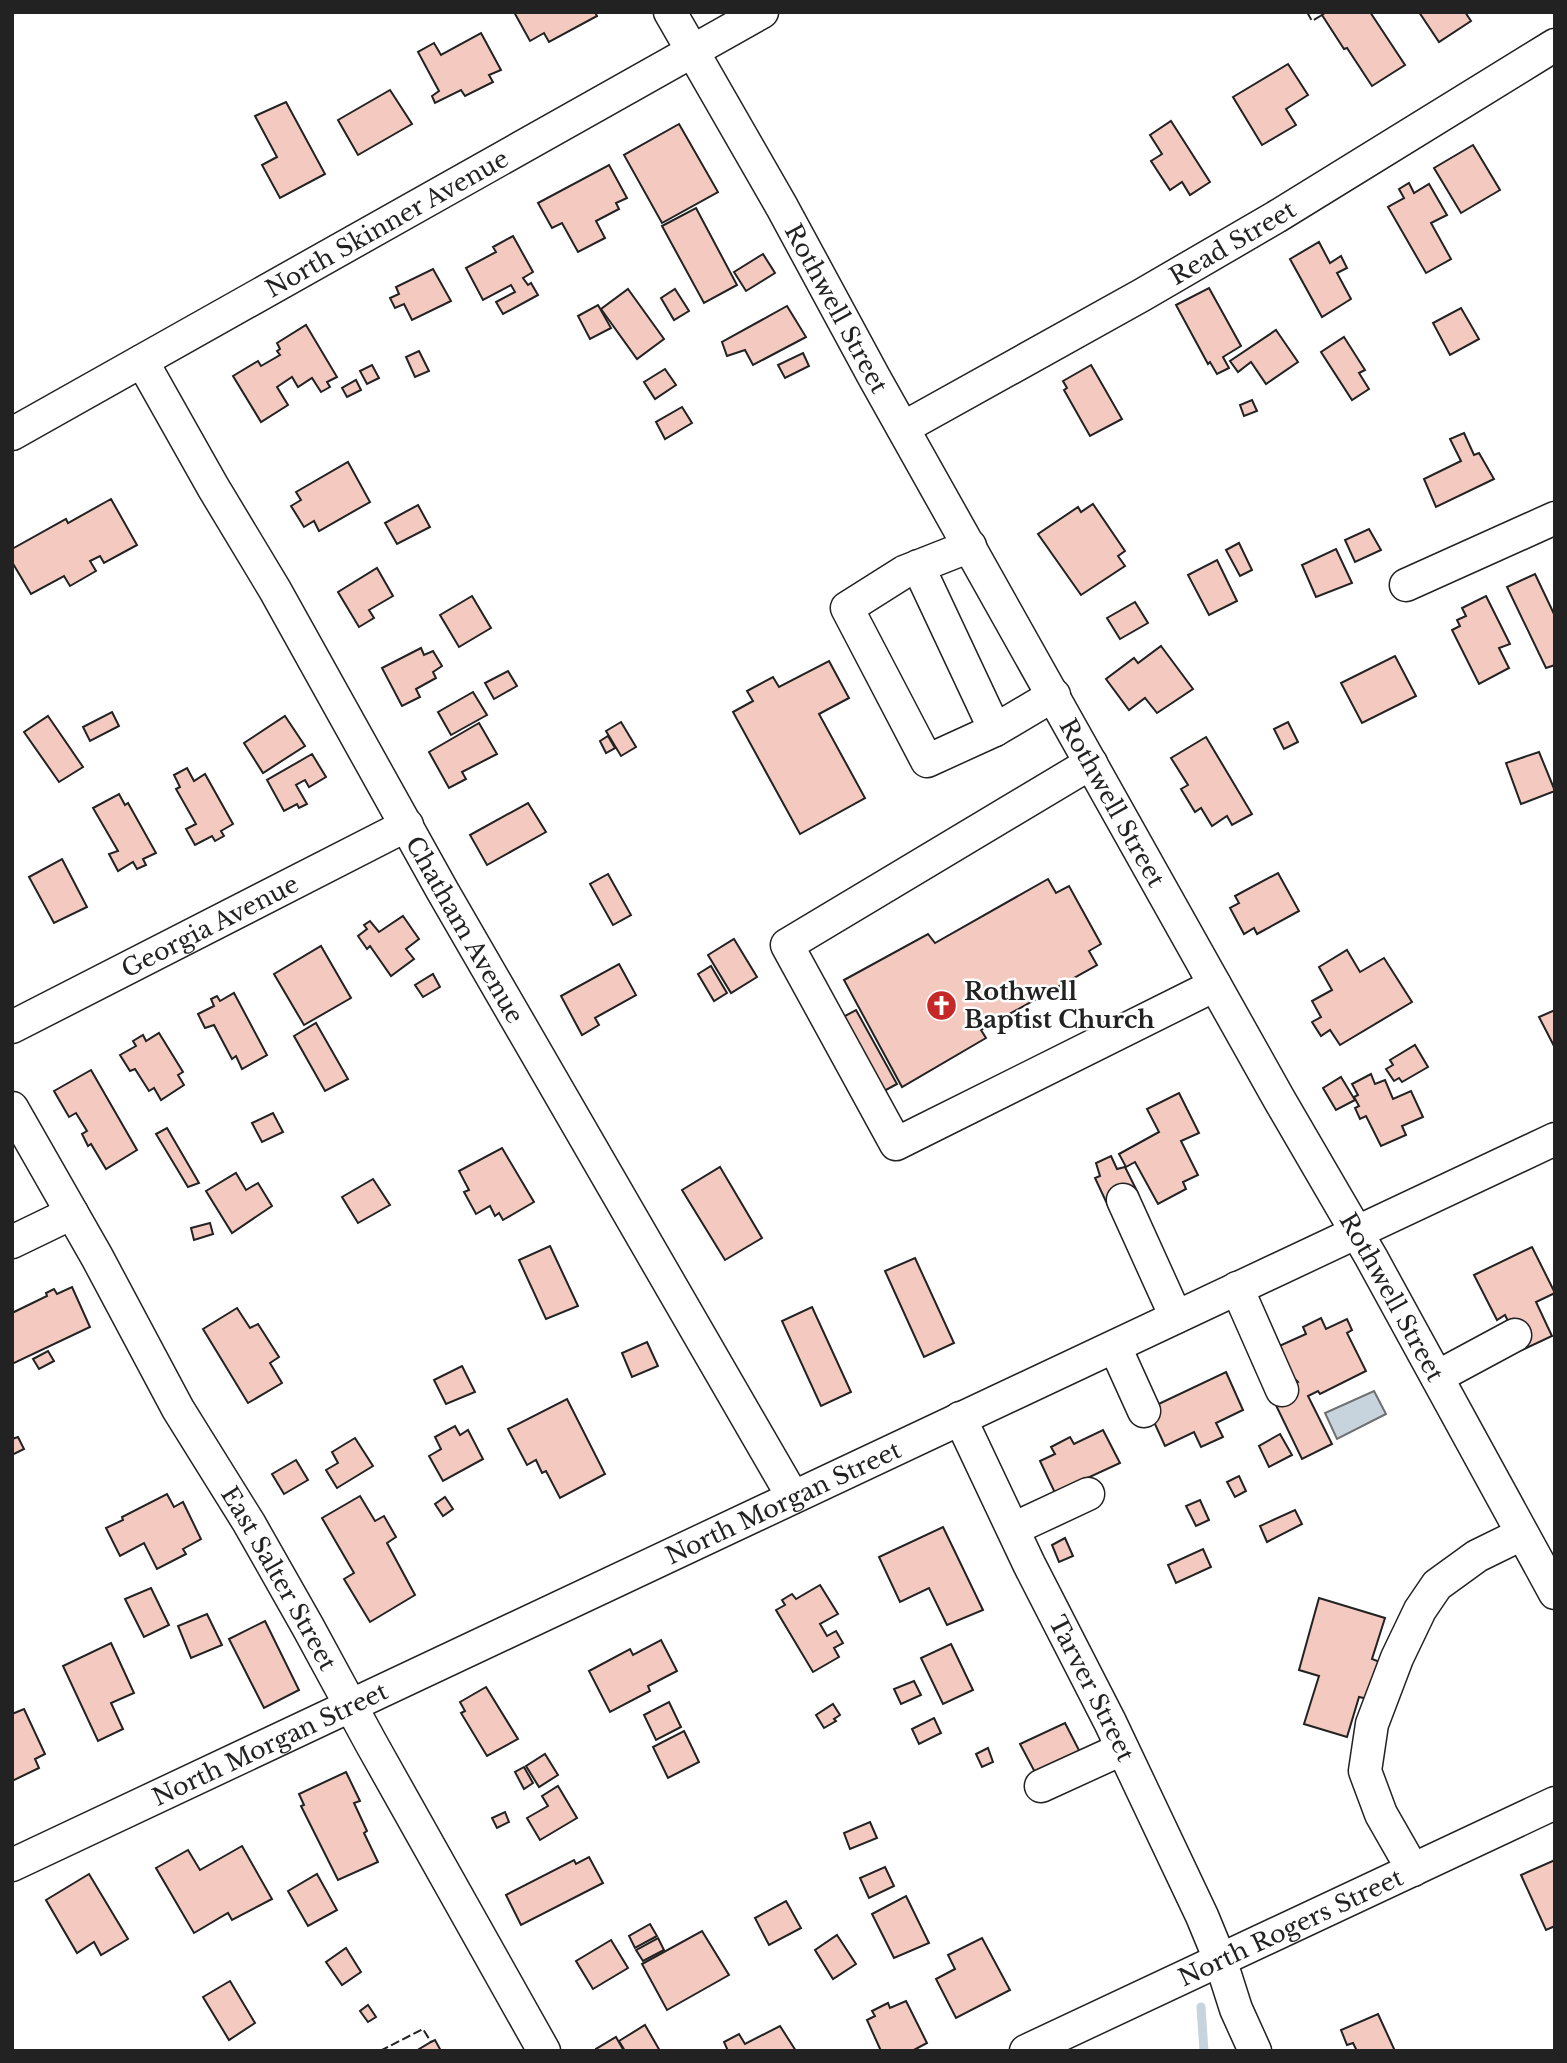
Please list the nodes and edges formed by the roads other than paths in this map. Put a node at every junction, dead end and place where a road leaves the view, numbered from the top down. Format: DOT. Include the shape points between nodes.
graph roads {
  1 [pos="670,12"];
  2 [pos="762,12"];
  3 [pos="1555,46"];
  4 [pos="692,52"];
  5 [pos="142,361"];
  6 [pos="903,428"];
  7 [pos="12,434"];
  8 [pos="1555,518"];
  9 [pos="970,546"];
  10 [pos="918,566"];
  11 [pos="1406,585"];
  12 [pos="1054,695"];
  13 [pos="995,730"];
  14 [pos="1091,763"];
  15 [pos="407,825"];
  16 [pos="1215,985"];
  17 [pos="12,1027"];
  18 [pos="12,1108"];
  19 [pos="1555,1139"];
  20 [pos="1123,1200"];
  21 [pos="72,1213"];
  22 [pos="1356,1232"];
  23 [pos="12,1242"];
  24 [pos="1237,1289"];
  25 [pos="1176,1317"];
  26 [pos="1515,1335"];
  27 [pos="1115,1347"];
  28 [pos="1437,1377"];
  29 [pos="1282,1390"];
  30 [pos="1144,1411"];
  31 [pos="960,1418"];
  32 [pos="1088,1494"];
  33 [pos="793,1497"];
  34 [pos="1013,1529"];
  35 [pos="1522,1534"];
  36 [pos="1555,1593"];
  37 [pos="352,1706"];
  38 [pos="1122,1749"];
  39 [pos="1041,1786"];
  40 [pos="1555,1803"];
  41 [pos="12,1865"];
  42 [pos="1413,1870"];
  43 [pos="1220,1960"];
  44 [pos="544,2051"];
  45 [pos="1026,2051"];
  46 [pos="1255,2051"];
  1 -- 4 [label="street, Rothwell Street"];
  2 -- 4 [label="street, North Skinner Avenue"];
  3 -- 6 [label="street, Read Street" via="1264,224"];
  4 -- 5 [label="street, North Skinner Avenue"];
  4 -- 6 [label="street, Rothwell Street"];
  5 -- 7 [label="street, North Skinner Avenue"];
  5 -- 15 [label="street, Chatham Avenue"];
  6 -- 9 [label="street, Rothwell Street"];
  8 -- 11 [label="street"];
  9 -- 10 [label="street"];
  9 -- 12 [label="street, Rothwell Street"];
  10 -- 13 [label="street"];
  10 -- 13 [label="street" via="847,608 927,761"];
  12 -- 13 [label="street"];
  12 -- 14 [label="street, Rothwell Street"];
  14 -- 16 [label="street, Rothwell Street"];
  14 -- 16 [label="street" via="787,945 896,1144"];
  15 -- 17 [label="street, Georgia Avenue"];
  15 -- 33 [label="street, Chatham Avenue"];
  16 -- 22 [label="street, Rothwell Street"];
  18 -- 21 [label="street, East Salter Street"];
  19 -- 22 [label="street, North Morgan Street"];
  20 -- 25 [label="street"];
  21 -- 23 [label="street"];
  21 -- 37 [label="street, East Salter Street" via="178,1409 249,1523"];
  22 -- 24 [label="street, North Morgan Street"];
  22 -- 28 [label="street, Rothwell Street"];
  24 -- 25 [label="street, North Morgan Street"];
  24 -- 29 [label="street"];
  25 -- 27 [label="street, North Morgan Street"];
  26 -- 28 [label="street"];
  27 -- 30 [label="street"];
  27 -- 31 [label="street, North Morgan Street"];
  28 -- 35 [label="street, Rothwell Street"];
  31 -- 33 [label="street, North Morgan Street"];
  31 -- 34 [label="street, Tarver Street"];
  32 -- 34 [label="street"];
  33 -- 37 [label="street, North Morgan Street"];
  34 -- 38 [label="street, Tarver Street"];
  35 -- 36 [label="street, Rothwell Street"];
  35 -- 42 [label="street" via="1478,1556 1437,1585 1396,1658 1371,1724 1365,1771 1381,1814"];
  37 -- 41 [label="street, North Morgan Street"];
  37 -- 44 [label="street, East Salter Street"];
  38 -- 39 [label="street"];
  38 -- 43 [label="street, Tarver Street"];
  40 -- 42 [label="street, North Rogers Street"];
  42 -- 43 [label="street, North Rogers Street"];
  43 -- 45 [label="street, North Rogers Street"];
  43 -- 46 [label="street, Tarver Street"];
}
